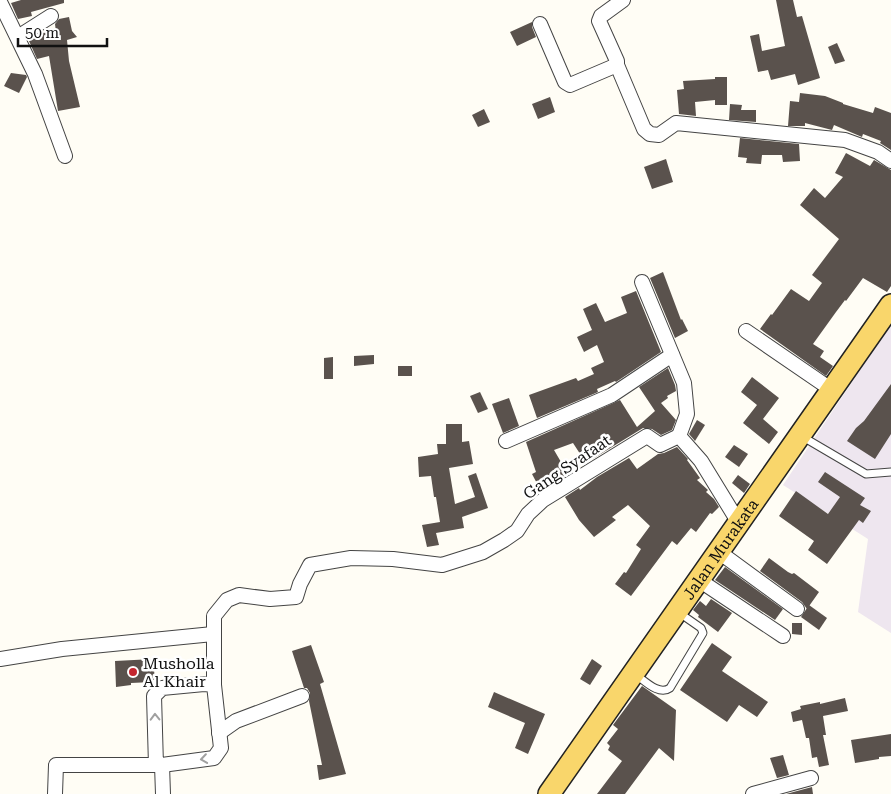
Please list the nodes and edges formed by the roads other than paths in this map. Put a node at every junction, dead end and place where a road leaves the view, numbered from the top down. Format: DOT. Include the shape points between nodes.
graph roads {
  1 [pos="623,0"];
  2 [pos="0,2"];
  3 [pos="51,16"];
  4 [pos="540,24"];
  5 [pos="18,37"];
  6 [pos="617,65"];
  7 [pos="66,156"];
  8 [pos="891,161"];
  9 [pos="642,282"];
  10 [pos="891,305"];
  11 [pos="746,331"];
  12 [pos="672,355"];
  13 [pos="832,390"];
  14 [pos="800,435"];
  15 [pos="679,436"];
  16 [pos="506,441"];
  17 [pos="891,472"];
  18 [pos="739,523"];
  19 [pos="719,552"];
  20 [pos="699,580"];
  21 [pos="797,609"];
  22 [pos="678,612"];
  23 [pos="214,634"];
  24 [pos="783,636"];
  25 [pos="0,659"];
  26 [pos="634,674"];
  27 [pos="214,685"];
  28 [pos="302,696"];
  29 [pos="219,733"];
  30 [pos="159,765"];
  31 [pos="811,778"];
  32 [pos="774,791"];
  33 [pos="55,794"];
  34 [pos="163,794"];
  35 [pos="549,794"];
  36 [pos="753,794"];
  1 -- 6 [label="street" via="599,21"];
  2 -- 5 [label="street"];
  3 -- 5 [label="street"];
  4 -- 6 [label="street" via="567,84"];
  5 -- 7 [label="street"];
  6 -- 8 [label="street" via="644,129 650,134 660,135 676,123 845,140 878,152"];
  9 -- 12 [label="street"];
  10 -- 13 [label="main road, Jalan Murakata"];
  11 -- 13 [label="street"];
  12 -- 15 [label="street" via="684,383 687,414"];
  12 -- 16 [label="street" via="612,395"];
  13 -- 14 [label="main road, Jalan Murakata"];
  14 -- 17 [label="lane" via="866,474"];
  14 -- 18 [label="main road, Jalan Murakata"];
  15 -- 18 [label="street" via="701,461"];
  15 -- 23 [label="street, Gang Syafaat" via="660,445 647,436 544,500 528,514 517,531 483,552 442,565 393,558 351,558 310,565 296,597 270,599 239,595 227,600 214,616"];
  18 -- 19 [label="main road, Jalan Murakata"];
  19 -- 20 [label="main road, Jalan Murakata"];
  19 -- 21 [label="street"];
  20 -- 22 [label="main road, Jalan Murakata"];
  20 -- 24 [label="street"];
  22 -- 26 [label="main road, Jalan Murakata"];
  22 -- 26 [label="lane" via="701,628 704,634 670,688 660,691"];
  23 -- 25 [label="street" via="62,649"];
  23 -- 27 [label="street"];
  26 -- 35 [label="main road, Jalan Murakata"];
  27 -- 29 [label="street"];
  30 -- 27 [label="street, one-way" via="154,696 162,688"];
  28 -- 29 [label="street" via="236,720"];
  29 -- 30 [label="street, one-way" via="221,748 214,758"];
  30 -- 33 [label="street" via="56,765"];
  30 -- 34 [label="street"];
  31 -- 32 [label="street"];
  32 -- 36 [label="street"];
}
